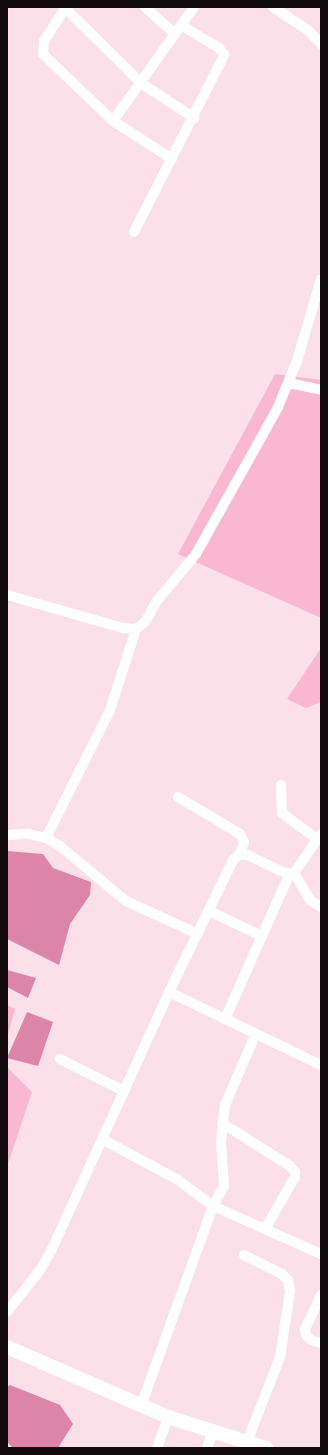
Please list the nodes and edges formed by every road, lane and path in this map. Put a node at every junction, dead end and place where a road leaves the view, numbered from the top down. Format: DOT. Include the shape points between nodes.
graph roads {
  1 [pos="145,7"];
  2 [pos="194,7"];
  3 [pos="273,7"];
  4 [pos="65,8"];
  5 [pos="181,25"];
  6 [pos="174,34"];
  7 [pos="319,42"];
  8 [pos="141,83"];
  9 [pos="194,118"];
  10 [pos="113,121"];
  11 [pos="172,159"];
  12 [pos="134,232"];
  13 [pos="321,279"];
  14 [pos="289,383"];
  15 [pos="321,390"];
  16 [pos="7,595"];
  17 [pos="136,629"];
  18 [pos="281,785"];
  19 [pos="178,797"];
  20 [pos="7,835"];
  21 [pos="319,837"];
  22 [pos="46,838"];
  23 [pos="240,854"];
  24 [pos="292,873"];
  25 [pos="321,907"];
  26 [pos="209,912"];
  27 [pos="198,934"];
  28 [pos="262,936"];
  29 [pos="169,992"];
  30 [pos="225,1019"];
  31 [pos="256,1034"];
  32 [pos="60,1059"];
  33 [pos="321,1065"];
  34 [pos="124,1091"];
  35 [pos="222,1123"];
  36 [pos="102,1139"];
  37 [pos="213,1206"];
  38 [pos="265,1229"];
  39 [pos="321,1254"];
  40 [pos="244,1255"];
  41 [pos="321,1295"];
  42 [pos="7,1312"];
  43 [pos="321,1343"];
  44 [pos="7,1348"];
  45 [pos="141,1406"];
  46 [pos="168,1417"];
  47 [pos="213,1431"];
  48 [pos="247,1442"];
  49 [pos="158,1448"];
  50 [pos="207,1448"];
  51 [pos="266,1448"];
  1 -- 6 [label="street"];
  2 -- 5 [label="street"];
  3 -- 7 [label="street" via="309,31"];
  4 -- 8 [label="street"];
  4 -- 10 [label="street" via="44,41 43,54"];
  5 -- 6 [label="street"];
  5 -- 9 [label="street" via="219,48 224,55"];
  6 -- 8 [label="street"];
  8 -- 9 [label="street"];
  8 -- 10 [label="street"];
  9 -- 11 [label="street"];
  10 -- 11 [label="street"];
  11 -- 12 [label="street"];
  13 -- 14 [label="street"];
  14 -- 15 [label="street"];
  14 -- 17 [label="street" via="196,554 156,602 146,621"];
  16 -- 17 [label="street" via="123,628"];
  17 -- 22 [label="street" via="110,710"];
  18 -- 21 [label="street" via="282,813"];
  19 -- 23 [label="street" via="240,834 244,842"];
  20 -- 22 [label="street" via="29,834"];
  21 -- 24 [label="street"];
  22 -- 27 [label="street" via="60,846 126,901"];
  23 -- 24 [label="street" via="285,873"];
  23 -- 26 [label="street" via="233,860"];
  24 -- 25 [label="street" via="310,900"];
  24 -- 28 [label="street"];
  26 -- 27 [label="street"];
  26 -- 28 [label="street"];
  27 -- 29 [label="street"];
  28 -- 30 [label="street"];
  29 -- 30 [label="street"];
  29 -- 34 [label="street"];
  30 -- 31 [label="street"];
  31 -- 33 [label="street"];
  31 -- 35 [label="street" via="228,1094"];
  32 -- 34 [label="street"];
  34 -- 36 [label="street"];
  35 -- 37 [label="street" via="225,1180"];
  35 -- 38 [label="street" via="290,1166 295,1172 295,1177"];
  36 -- 37 [label="street" via="178,1180"];
  36 -- 42 [label="street" via="52,1249 40,1270"];
  37 -- 38 [label="street"];
  37 -- 45 [label="street"];
  38 -- 39 [label="street"];
  40 -- 48 [label="street" via="282,1274 288,1280 290,1291 280,1357"];
  41 -- 43 [label="street" via="306,1329 306,1335 311,1340"];
  44 -- 45 [label="street"];
  45 -- 46 [label="street"];
  46 -- 47 [label="street"];
  46 -- 49 [label="street"];
  47 -- 48 [label="street"];
  47 -- 50 [label="street"];
  48 -- 51 [label="street"];
}
